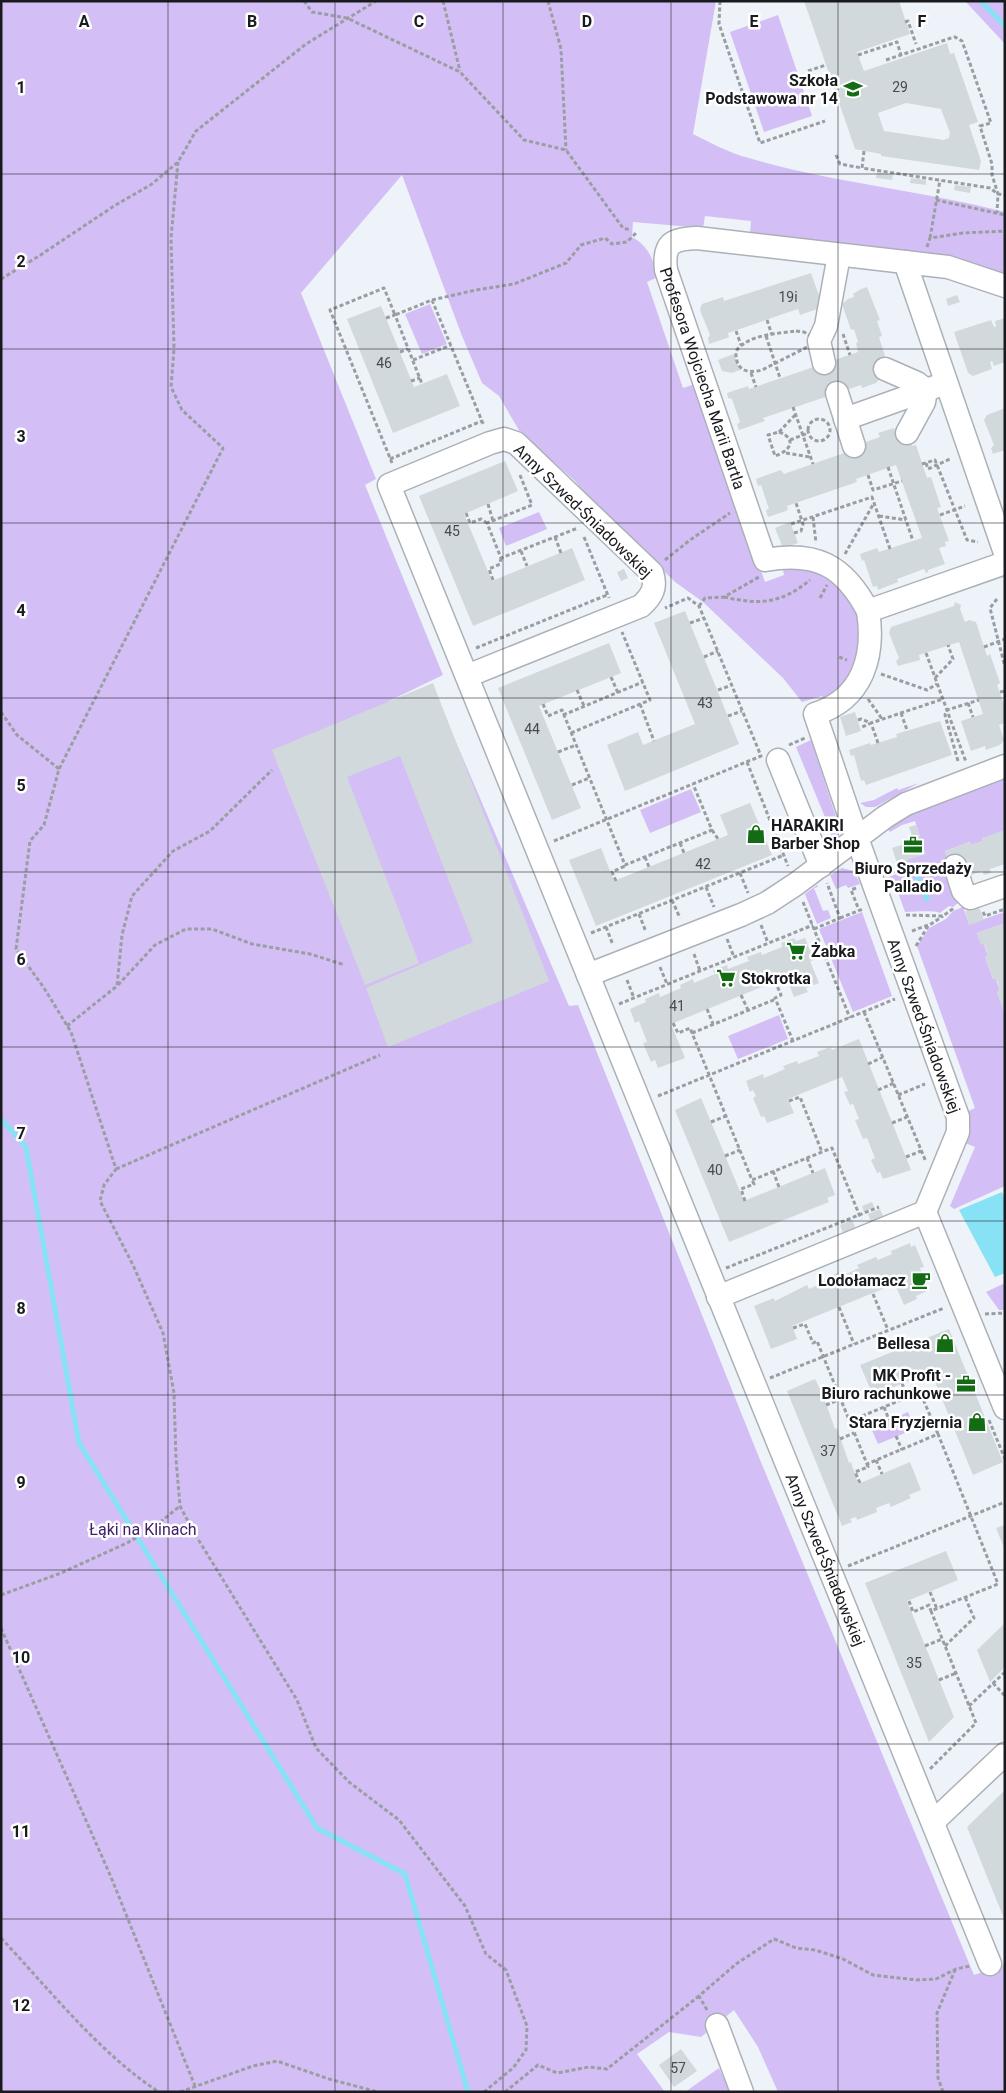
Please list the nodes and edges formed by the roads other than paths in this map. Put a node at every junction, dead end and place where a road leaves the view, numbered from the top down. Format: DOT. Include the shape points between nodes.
graph roads {
  1 [pos="840,255"];
  2 [pos="913,263"];
  3 [pos="1005,286"];
  4 [pos="824,363"];
  5 [pos="885,369"];
  6 [pos="936,387"];
  7 [pos="837,393"];
  8 [pos="846,419"];
  9 [pos="907,433"];
  10 [pos="854,446"];
  11 [pos="1005,553"];
  12 [pos="1005,563"];
  13 [pos="868,611"];
  14 [pos="467,676"];
  15 [pos="778,760"];
  16 [pos="1005,766"];
  17 [pos="858,838"];
  18 [pos="821,866"];
  19 [pos="955,866"];
  20 [pos="1005,886"];
  21 [pos="588,975"];
  22 [pos="925,1212"];
  23 [pos="718,1297"];
  24 [pos="1005,1408"];
  25 [pos="1005,1754"];
  26 [pos="932,1822"];
  27 [pos="990,1964"];
  28 [pos="716,2025"];
  29 [pos="742,2092"];
  1 -- 2 [label="street, Profesora Wojciecha Marii Bartla"];
  1 -- 4 [label="street" via="820,341"];
  1 -- 13 [label="street, Profesora Wojciecha Marii Bartla" via="679,238 664,256 666,270 765,560 798,557 836,570 849,581"];
  2 -- 3 [label="street, Profesora Wojciecha Marii Bartla" via="948,267"];
  2 -- 6 [label="street"];
  5 -- 6 [label="street" via="917,383"];
  6 -- 8 [label="street"];
  6 -- 9 [label="street"];
  6 -- 11 [label="street"];
  7 -- 8 [label="street"];
  8 -- 10 [label="street"];
  12 -- 13 [label="street"];
  13 -- 17 [label="street" via="871,631 866,668 847,696 834,707 815,714"];
  14 -- 14 [label="street, Anny Szwed-Śniadowskiej" via="389,485 504,439 516,443 652,573 655,581 653,592 641,606"];
  14 -- 21 [label="street, Anny Szwed-Śniadowskiej"];
  15 -- 18 [label="street"];
  16 -- 17 [label="street" via="906,804"];
  17 -- 18 [label="street"];
  17 -- 22 [label="street, Anny Szwed-Śniadowskiej" via="958,1117 958,1132"];
  18 -- 21 [label="street" via="767,903"];
  19 -- 20 [label="street" via="963,891 970,898"];
  21 -- 23 [label="street, Anny Szwed-Śniadowskiej"];
  22 -- 23 [label="street"];
  22 -- 24 [label="street"];
  23 -- 26 [label="street, Anny Szwed-Śniadowskiej"];
  25 -- 26 [label="street"];
  26 -- 27 [label="street, Anny Szwed-Śniadowskiej"];
  28 -- 29 [label="street"];
}
